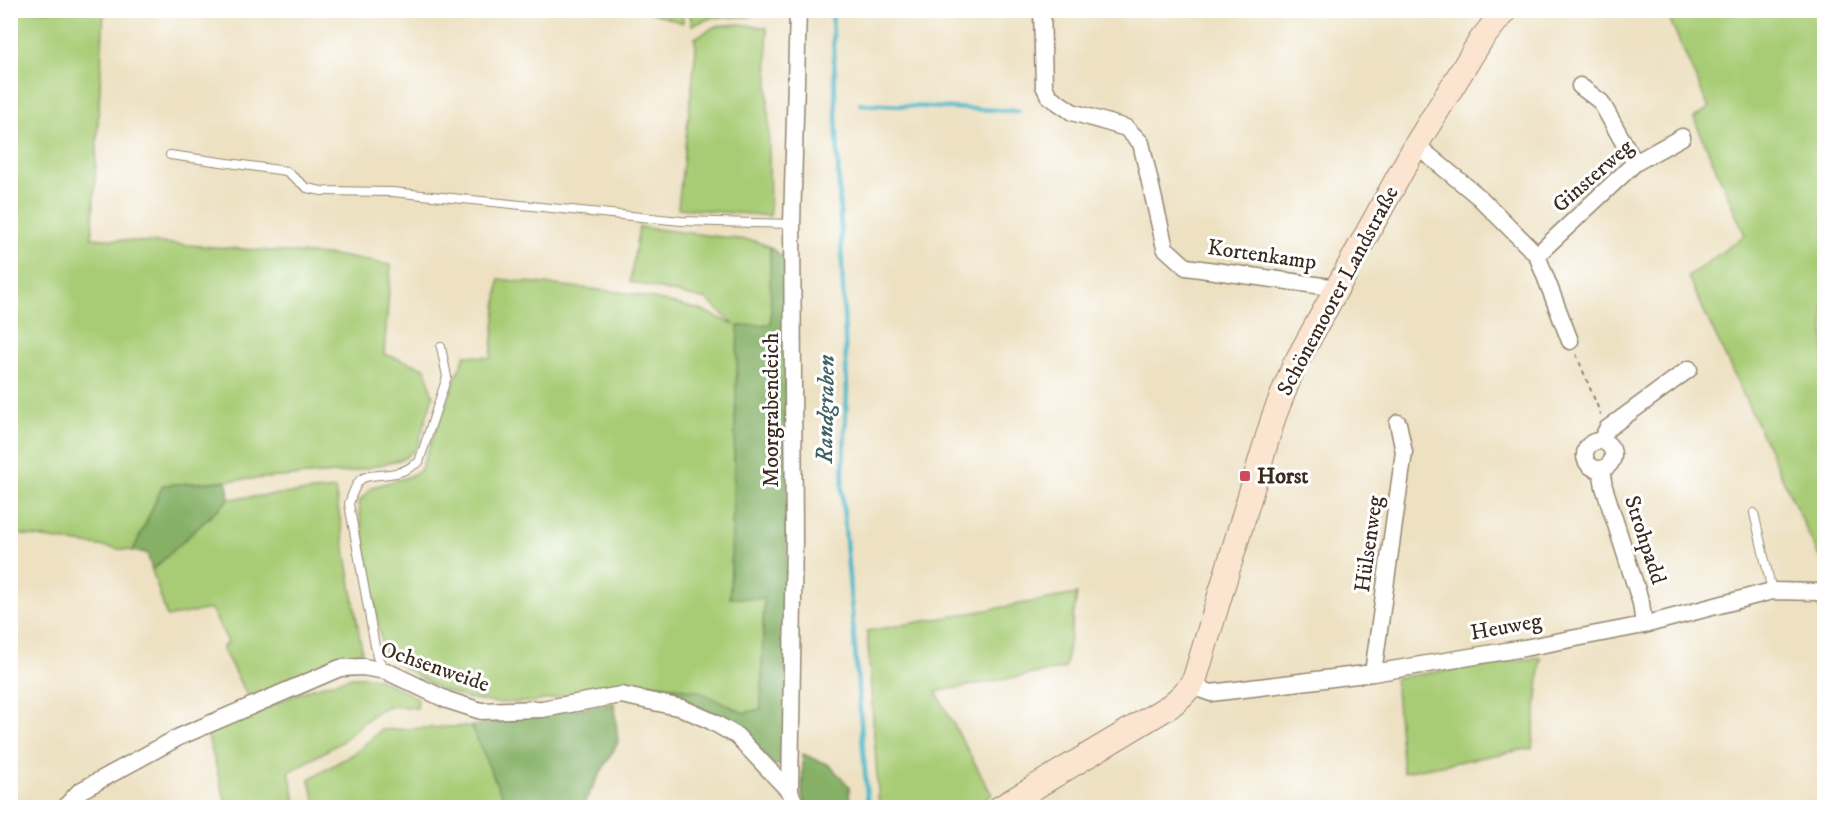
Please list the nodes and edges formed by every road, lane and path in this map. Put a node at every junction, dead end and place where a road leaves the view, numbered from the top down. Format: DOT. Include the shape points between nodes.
graph roads {
  1 [pos="798,10"];
  2 [pos="1042,10"];
  3 [pos="1505,10"];
  4 [pos="1580,86"];
  5 [pos="1682,137"];
  6 [pos="1416,145"];
  7 [pos="170,155"];
  8 [pos="1635,163"];
  9 [pos="792,224"];
  10 [pos="1537,255"];
  11 [pos="1337,288"];
  12 [pos="1570,341"];
  13 [pos="441,347"];
  14 [pos="1689,369"];
  15 [pos="1398,423"];
  16 [pos="1604,435"];
  17 [pos="1754,513"];
  18 [pos="1772,591"];
  19 [pos="1824,596"];
  20 [pos="1644,625"];
  21 [pos="386,671"];
  22 [pos="1373,672"];
  23 [pos="1191,686"];
  24 [pos="794,800"];
  25 [pos="67,807"];
  26 [pos="1000,807"];
  1 -- 9 [label="street, Moorgrabendeich"];
  2 -- 11 [label="street, Kortenkamp" via="1044,86 1049,96 1072,112 1126,128 1141,143 1165,248 1186,267"];
  3 -- 6 [label="street, Schönemoorer Landstraße" via="1470,57"];
  4 -- 8 [label="street" via="1601,102"];
  5 -- 8 [label="street, Ginsterweg"];
  6 -- 10 [label="street" via="1479,197"];
  6 -- 11 [label="street, Schönemoorer Landstraße"];
  7 -- 9 [label="lane" via="286,171 307,188 322,191 392,192 681,221"];
  8 -- 10 [label="street, Ginsterweg"];
  9 -- 24 [label="street, Moorgrabendeich"];
  10 -- 12 [label="street"];
  11 -- 23 [label="street, Schönemoorer Landstraße" via="1294,366 1274,416"];
  12 -- 16 [label="path"];
  13 -- 21 [label="lane" via="447,377 418,462 399,473 366,476 356,483 349,504 377,657"];
  14 -- 16 [label="street, Strohpadd"];
  15 -- 22 [label="street, Hülsenweg" via="1404,452"];
  16 -- 20 [label="street, Strohpadd" via="1589,445 1585,458 1591,467 1601,469"];
  17 -- 18 [label="lane"];
  18 -- 19 [label="street, Heuweg" via="1819,592"];
  18 -- 20 [label="street, Heuweg"];
  20 -- 22 [label="street, Heuweg"];
  21 -- 24 [label="street, Ochsenweide" via="447,700 482,711 542,709 621,695 682,708 737,736"];
  21 -- 25 [label="street, Ochsenweide" via="340,668 170,742 80,791"];
  22 -- 23 [label="street, Heuweg" via="1211,693"];
  23 -- 26 [label="street, Schönemoorer Landstraße" via="1170,706"];
}
